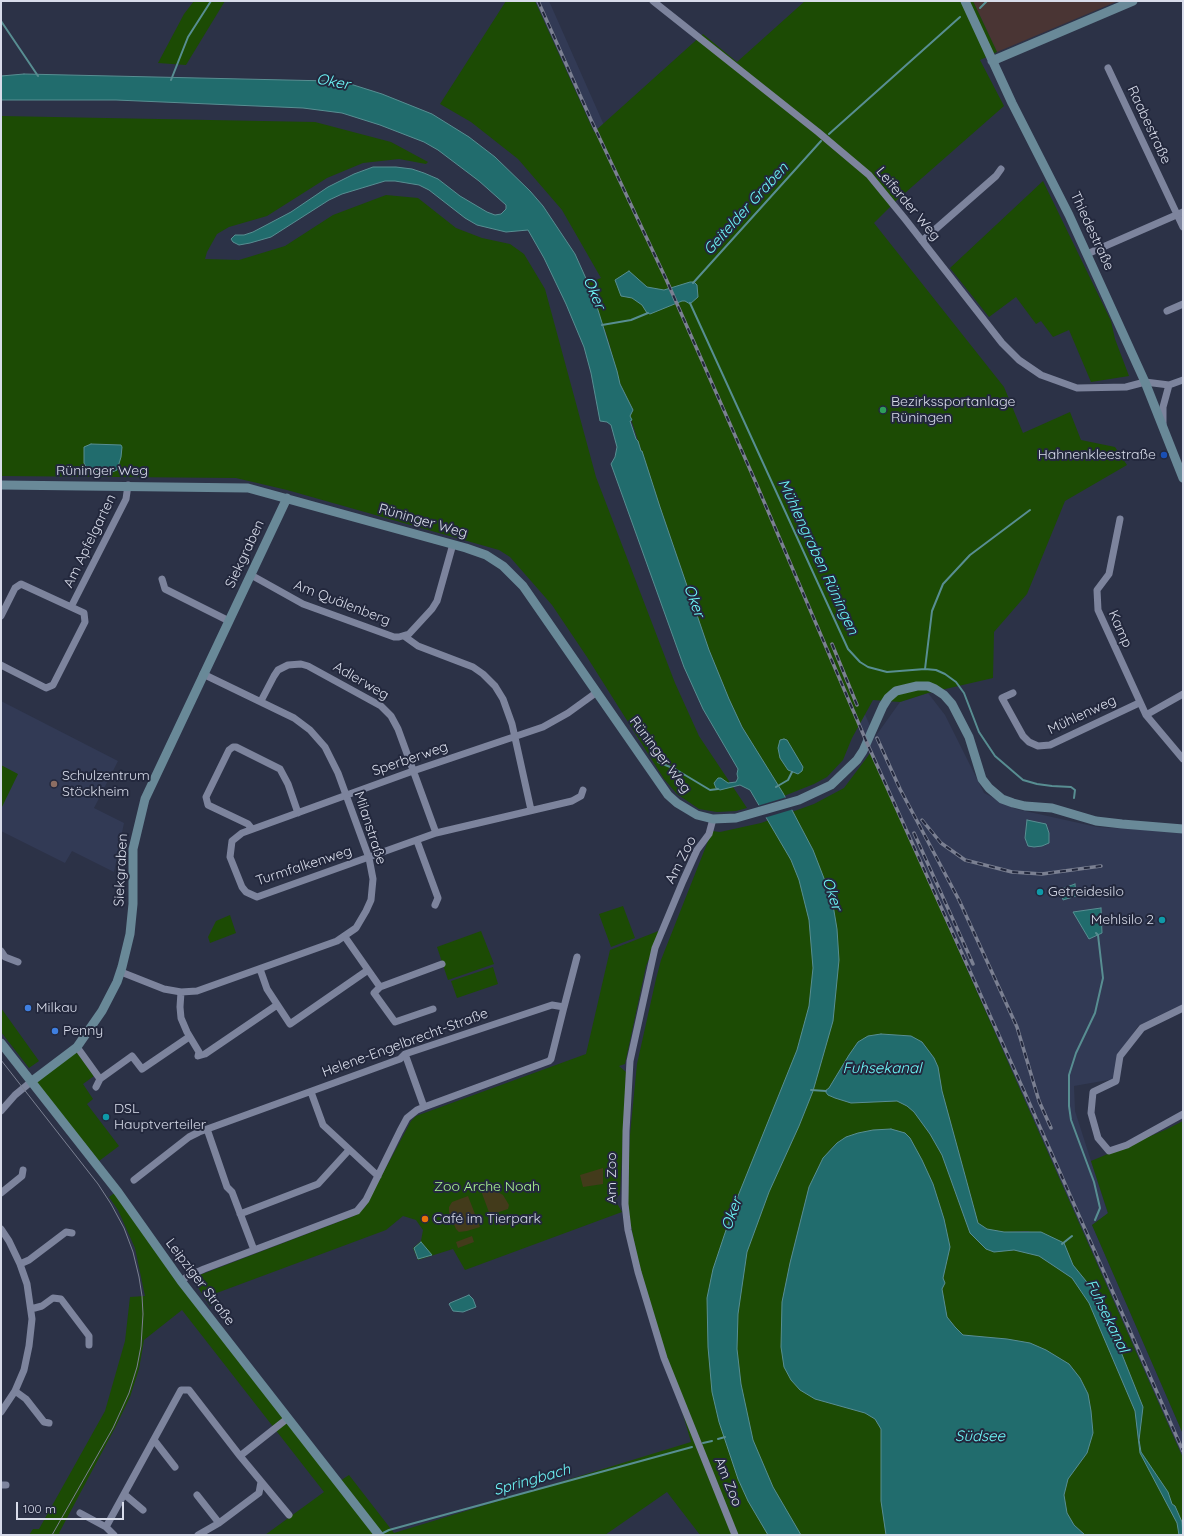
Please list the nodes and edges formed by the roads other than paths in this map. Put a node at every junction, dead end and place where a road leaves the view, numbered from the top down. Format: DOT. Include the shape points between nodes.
graph roads {
  1 [pos="653,1"];
  2 [pos="965,1"];
  3 [pos="1133,1"];
  4 [pos="992,61"];
  5 [pos="1108,68"];
  6 [pos="1000,169"];
  7 [pos="1180,214"];
  8 [pos="1183,226"];
  9 [pos="922,241"];
  10 [pos="1087,254"];
  11 [pos="1183,304"];
  12 [pos="1167,312"];
  13 [pos="1183,380"];
  14 [pos="1145,382"];
  15 [pos="1169,385"];
  16 [pos="1162,426"];
  17 [pos="1183,478"];
  18 [pos="1,485"];
  19 [pos="128,485"];
  20 [pos="287,498"];
  21 [pos="1120,519"];
  22 [pos="453,544"];
  23 [pos="250,575"];
  24 [pos="162,579"];
  25 [pos="72,607"];
  26 [pos="1,616"];
  27 [pos="229,621"];
  28 [pos="404,636"];
  29 [pos="1,665"];
  30 [pos="203,674"];
  31 [pos="597,692"];
  32 [pos="1013,693"];
  33 [pos="1183,694"];
  34 [pos="261,701"];
  35 [pos="1139,702"];
  36 [pos="1146,715"];
  37 [pos="516,737"];
  38 [pos="1183,759"];
  39 [pos="414,771"];
  40 [pos="583,790"];
  41 [pos="346,795"];
  42 [pos="531,810"];
  43 [pos="298,813"];
  44 [pos="713,819"];
  45 [pos="252,829"];
  46 [pos="1183,829"];
  47 [pos="436,833"];
  48 [pos="417,841"];
  49 [pos="231,847"];
  50 [pos="369,858"];
  51 [pos="435,905"];
  52 [pos="345,937"];
  53 [pos="1,951"];
  54 [pos="577,957"];
  55 [pos="18,962"];
  56 [pos="442,964"];
  57 [pos="260,969"];
  58 [pos="368,970"];
  59 [pos="120,972"];
  60 [pos="380,987"];
  61 [pos="181,992"];
  62 [pos="277,1004"];
  63 [pos="564,1007"];
  64 [pos="1183,1008"];
  65 [pos="433,1009"];
  66 [pos="189,1037"];
  67 [pos="1,1043"];
  68 [pos="77,1047"];
  69 [pos="405,1054"];
  70 [pos="100,1079"];
  71 [pos="32,1081"];
  72 [pos="96,1087"];
  73 [pos="312,1092"];
  74 [pos="424,1107"];
  75 [pos="1,1110"];
  76 [pos="1183,1114"];
  77 [pos="207,1129"];
  78 [pos="349,1150"];
  79 [pos="22,1170"];
  80 [pos="378,1176"];
  81 [pos="134,1180"];
  82 [pos="1,1193"];
  83 [pos="240,1214"];
  84 [pos="1,1229"];
  85 [pos="72,1233"];
  86 [pos="254,1250"];
  87 [pos="20,1264"];
  88 [pos="181,1281"];
  89 [pos="31,1309"];
  90 [pos="89,1345"];
  91 [pos="15,1391"];
  92 [pos="1,1412"];
  93 [pos="288,1418"];
  94 [pos="50,1423"];
  95 [pos="154,1440"];
  96 [pos="240,1456"];
  97 [pos="175,1467"];
  98 [pos="261,1482"];
  99 [pos="124,1494"];
  100 [pos="197,1495"];
  101 [pos="143,1510"];
  102 [pos="80,1513"];
  103 [pos="289,1515"];
  104 [pos="219,1523"];
  105 [pos="106,1527"];
  106 [pos="376,1532"];
  107 [pos="114,1535"];
  108 [pos="198,1535"];
  109 [pos="735,1535"];
  1 -- 9 [label="street, Leiferder Weg" via="860,167"];
  2 -- 4 [label="street, Thiedestraße"];
  3 -- 4 [label="street"];
  4 -- 10 [label="street, Thiedestraße"];
  5 -- 7 [label="street, Raabestraße"];
  6 -- 9 [label="street" via="996,176"];
  7 -- 8 [label="street, Raabestraße"];
  7 -- 10 [label="street"];
  9 -- 14 [label="street, Leiferder Weg" via="1002,342 1019,360 1041,375 1077,388 1126,387"];
  10 -- 14 [label="street, Thiedestraße"];
  11 -- 12 [label="street"];
  13 -- 15 [label="street"];
  14 -- 15 [label="street"];
  14 -- 16 [label="street, Thiedestraße"];
  15 -- 16 [label="street" via="1163,407"];
  16 -- 17 [label="street, Thiedestraße"];
  18 -- 19 [label="street, Rüninger Weg"];
  19 -- 20 [label="street, Rüninger Weg" via="248,488"];
  19 -- 25 [label="street, Am Apfelgarten" via="126,499"];
  20 -- 22 [label="street, Rüninger Weg"];
  20 -- 23 [label="street, Siekgraben"];
  21 -- 35 [label="street, Kamp" via="1109,574 1097,590 1098,610"];
  22 -- 28 [label="street, Am Quälenberg" via="437,601 409,634"];
  22 -- 31 [label="street, Rüninger Weg" via="490,558 517,578"];
  23 -- 27 [label="street, Siekgraben"];
  23 -- 28 [label="street, Am Quälenberg" via="303,604 394,637"];
  24 -- 27 [label="street" via="165,589"];
  25 -- 26 [label="street, Am Apfelgarten" via="21,584 15,588"];
  25 -- 29 [label="street, Am Apfelgarten" via="84,613 85,622 53,685 46,688"];
  27 -- 30 [label="street, Siekgraben"];
  28 -- 37 [label="street, Am Quälenberg" via="418,646 466,664 483,674 495,686 503,700"];
  30 -- 34 [label="street, Milanstraße"];
  30 -- 59 [label="street, Siekgraben" via="148,790 141,813 133,849 131,923"];
  31 -- 37 [label="street, Sperberweg" via="556,721"];
  31 -- 44 [label="street, Rüninger Weg" via="668,795 686,810"];
  32 -- 35 [label="street, Mühlenweg" via="1002,698 1023,736 1038,746 1050,745"];
  33 -- 36 [label="street"];
  34 -- 39 [label="street, Adlerweg" via="278,670 294,664 308,666 386,710 395,722"];
  34 -- 41 [label="street, Milanstraße" via="294,718 310,730 331,757"];
  35 -- 36 [label="street, Kamp"];
  36 -- 38 [label="street, Kamp"];
  37 -- 39 [label="street, Sperberweg"];
  37 -- 42 [label="street, Am Quälenberg"];
  39 -- 41 [label="street, Sperberweg"];
  39 -- 47 [label="street, Adlerweg"];
  40 -- 42 [label="street, Turmfalkenweg" via="581,796 572,801"];
  41 -- 43 [label="street, Sperberweg"];
  41 -- 50 [label="street, Milanstraße"];
  42 -- 47 [label="street, Turmfalkenweg"];
  43 -- 45 [label="street, Sperberweg"];
  43 -- 45 [label="street" via="280,769 233,747 229,750 206,797 208,805 248,824"];
  44 -- 46 [label="street, Rüninger Weg" via="751,814 799,800 831,785 863,751 888,698 896,691 928,686 944,695 952,704 969,737 982,779 1002,799 1052,808 1096,821"];
  44 -- 109 [label="street, Am Zoo" via="709,834 697,850 655,948 630,1061 625,1204 638,1272 664,1358"];
  45 -- 49 [label="street, Sperberweg" via="232,841"];
  47 -- 48 [label="street, Turmfalkenweg"];
  48 -- 50 [label="street, Turmfalkenweg"];
  48 -- 51 [label="street" via="438,898"];
  49 -- 50 [label="street, Turmfalkenweg" via="230,857 239,882 246,892 257,898"];
  50 -- 52 [label="street, Milanstraße" via="373,879 371,900 361,921"];
  52 -- 57 [label="street, Milanstraße"];
  52 -- 58 [label="street"];
  53 -- 55 [label="street" via="5,957"];
  54 -- 63 [label="street"];
  56 -- 60 [label="street"];
  57 -- 61 [label="street, Milanstraße" via="197,991"];
  57 -- 62 [label="street" via="267,989"];
  58 -- 60 [label="street"];
  58 -- 62 [label="street" via="290,1024"];
  59 -- 61 [label="street, Milanstraße" via="164,989"];
  59 -- 68 [label="street, Siekgraben" via="102,1011"];
  60 -- 65 [label="street" via="374,993 395,1022"];
  61 -- 66 [label="street" via="180,1012"];
  62 -- 66 [label="street" via="205,1054 198,1056 199,1052"];
  63 -- 69 [label="street, Helene-Engelbrecht-Straße" via="552,1005"];
  63 -- 74 [label="street" via="549,1061"];
  64 -- 76 [label="street" via="1142,1028 1120,1056 1116,1081 1093,1092 1091,1113 1098,1138 1109,1151 1127,1145"];
  66 -- 70 [label="street" via="142,1069 132,1056"];
  67 -- 71 [label="street, Leipziger Straße"];
  68 -- 70 [label="street"];
  68 -- 71 [label="street, Siekgraben"];
  69 -- 73 [label="street, Helene-Engelbrecht-Straße" via="400,1059"];
  69 -- 74 [label="street"];
  70 -- 72 [label="street"];
  71 -- 75 [label="street"];
  71 -- 88 [label="street, Leipziger Straße" via="118,1192"];
  73 -- 77 [label="street, Helene-Engelbrecht-Straße"];
  73 -- 78 [label="street" via="323,1125"];
  74 -- 80 [label="street" via="404,1122"];
  77 -- 81 [label="street, Helene-Engelbrecht-Straße" via="189,1137"];
  77 -- 83 [label="street" via="227,1187 232,1192"];
  78 -- 80 [label="street"];
  78 -- 83 [label="street" via="318,1184"];
  79 -- 82 [label="street" via="22,1176"];
  80 -- 86 [label="street" via="362,1206 357,1210"];
  83 -- 86 [label="street"];
  84 -- 87 [label="street"];
  85 -- 87 [label="street" via="66,1232"];
  86 -- 88 [label="street" via="204,1268"];
  87 -- 89 [label="street" via="27,1284"];
  88 -- 93 [label="street, Leipziger Straße"];
  89 -- 90 [label="street" via="42,1306 53,1298 61,1299 89,1336"];
  89 -- 91 [label="street" via="32,1326 27,1358"];
  91 -- 92 [label="street"];
  91 -- 94 [label="street" via="26,1399 44,1422"];
  93 -- 96 [label="street"];
  93 -- 106 [label="street, Leipziger Straße"];
  95 -- 96 [label="street" via="181,1390 189,1390"];
  95 -- 97 [label="street"];
  95 -- 99 [label="street"];
  96 -- 98 [label="street"];
  98 -- 103 [label="street"];
  98 -- 104 [label="street" via="258,1493"];
  99 -- 101 [label="street"];
  99 -- 105 [label="street"];
  100 -- 104 [label="street"];
  102 -- 105 [label="street"];
  104 -- 108 [label="street"];
  105 -- 107 [label="street"];
}
